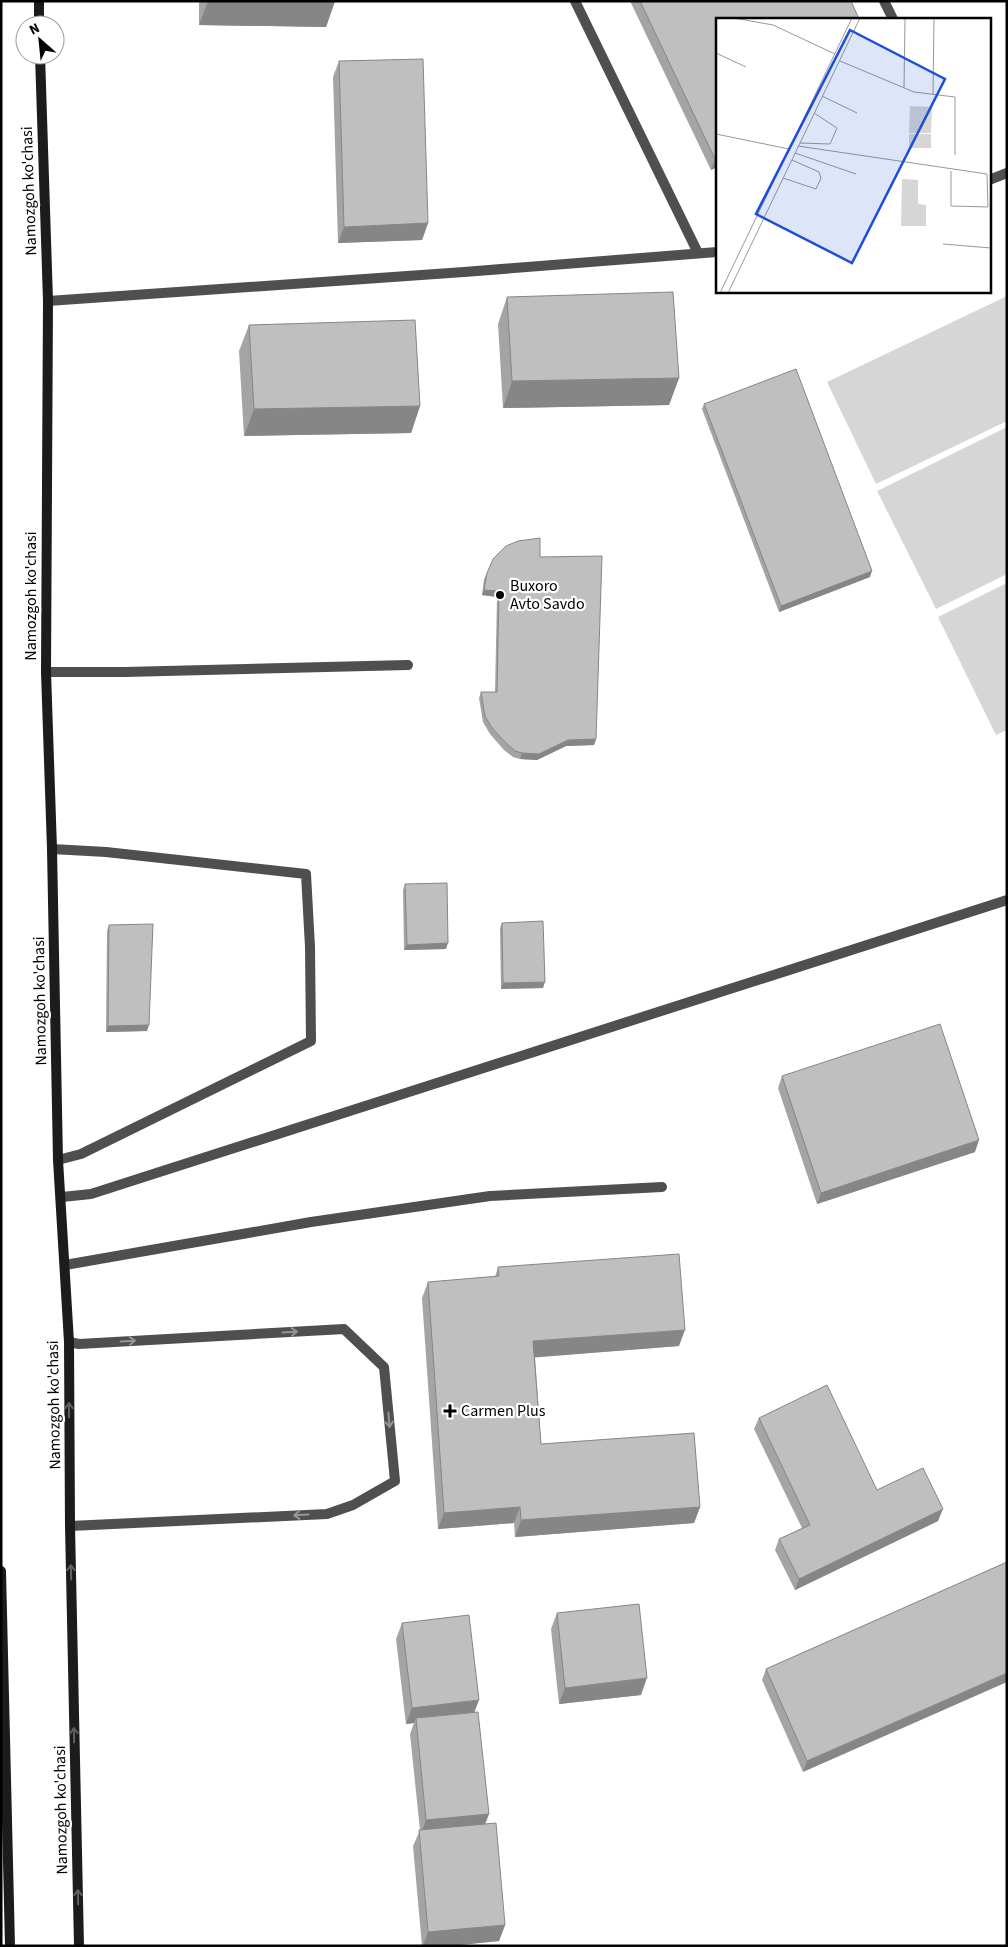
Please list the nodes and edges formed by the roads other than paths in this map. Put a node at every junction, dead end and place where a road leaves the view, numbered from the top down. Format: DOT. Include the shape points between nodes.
graph roads {
  1 [pos="39,1"];
  2 [pos="575,1"];
  3 [pos="884,1"];
  4 [pos="40,15"];
  5 [pos="892,18"];
  6 [pos="40,65"];
  7 [pos="1007,173"];
  8 [pos="990,180"];
  9 [pos="716,252"];
  10 [pos="698,253"];
  11 [pos="48,301"];
  12 [pos="408,665"];
  13 [pos="46,672"];
  14 [pos="52,849"];
  15 [pos="1007,900"];
  16 [pos="58,1160"];
  17 [pos="662,1187"];
  18 [pos="62,1197"];
  19 [pos="65,1265"];
  20 [pos="69,1342"];
  21 [pos="70,1526"];
  22 [pos="1,1571"];
  23 [pos="10,1946"];
  24 [pos="79,1946"];
  1 -- 4 [label="main road"];
  2 -- 10 [label="lane"];
  3 -- 5 [label="lane"];
  6 -- 11 [label="main road, Namozgoh ko'chasi"];
  7 -- 8 [label="lane"];
  9 -- 10 [label="lane"];
  10 -- 11 [label="lane"];
  11 -- 13 [label="main road, Namozgoh ko'chasi"];
  12 -- 13 [label="lane"];
  13 -- 14 [label="main road, Namozgoh ko'chasi"];
  14 -- 16 [label="main road, Namozgoh ko'chasi"];
  14 -- 16 [label="lane" via="306,874 310,947 311,1041 81,1154"];
  15 -- 18 [label="lane" via="91,1194"];
  16 -- 18 [label="main road, Namozgoh ko'chasi"];
  17 -- 19 [label="lane" via="490,1196 311,1222"];
  18 -- 19 [label="main road, Namozgoh ko'chasi"];
  19 -- 20 [label="main road, Namozgoh ko'chasi"];
  21 -- 20 [label="main road, Namozgoh ko'chasi, one-way"];
  20 -- 21 [label="lane, one-way" via="344,1329 384,1367 395,1481 353,1505 327,1514"];
  24 -- 21 [label="main road, Namozgoh ko'chasi, one-way"];
  22 -- 23 [label="main road"];
}
